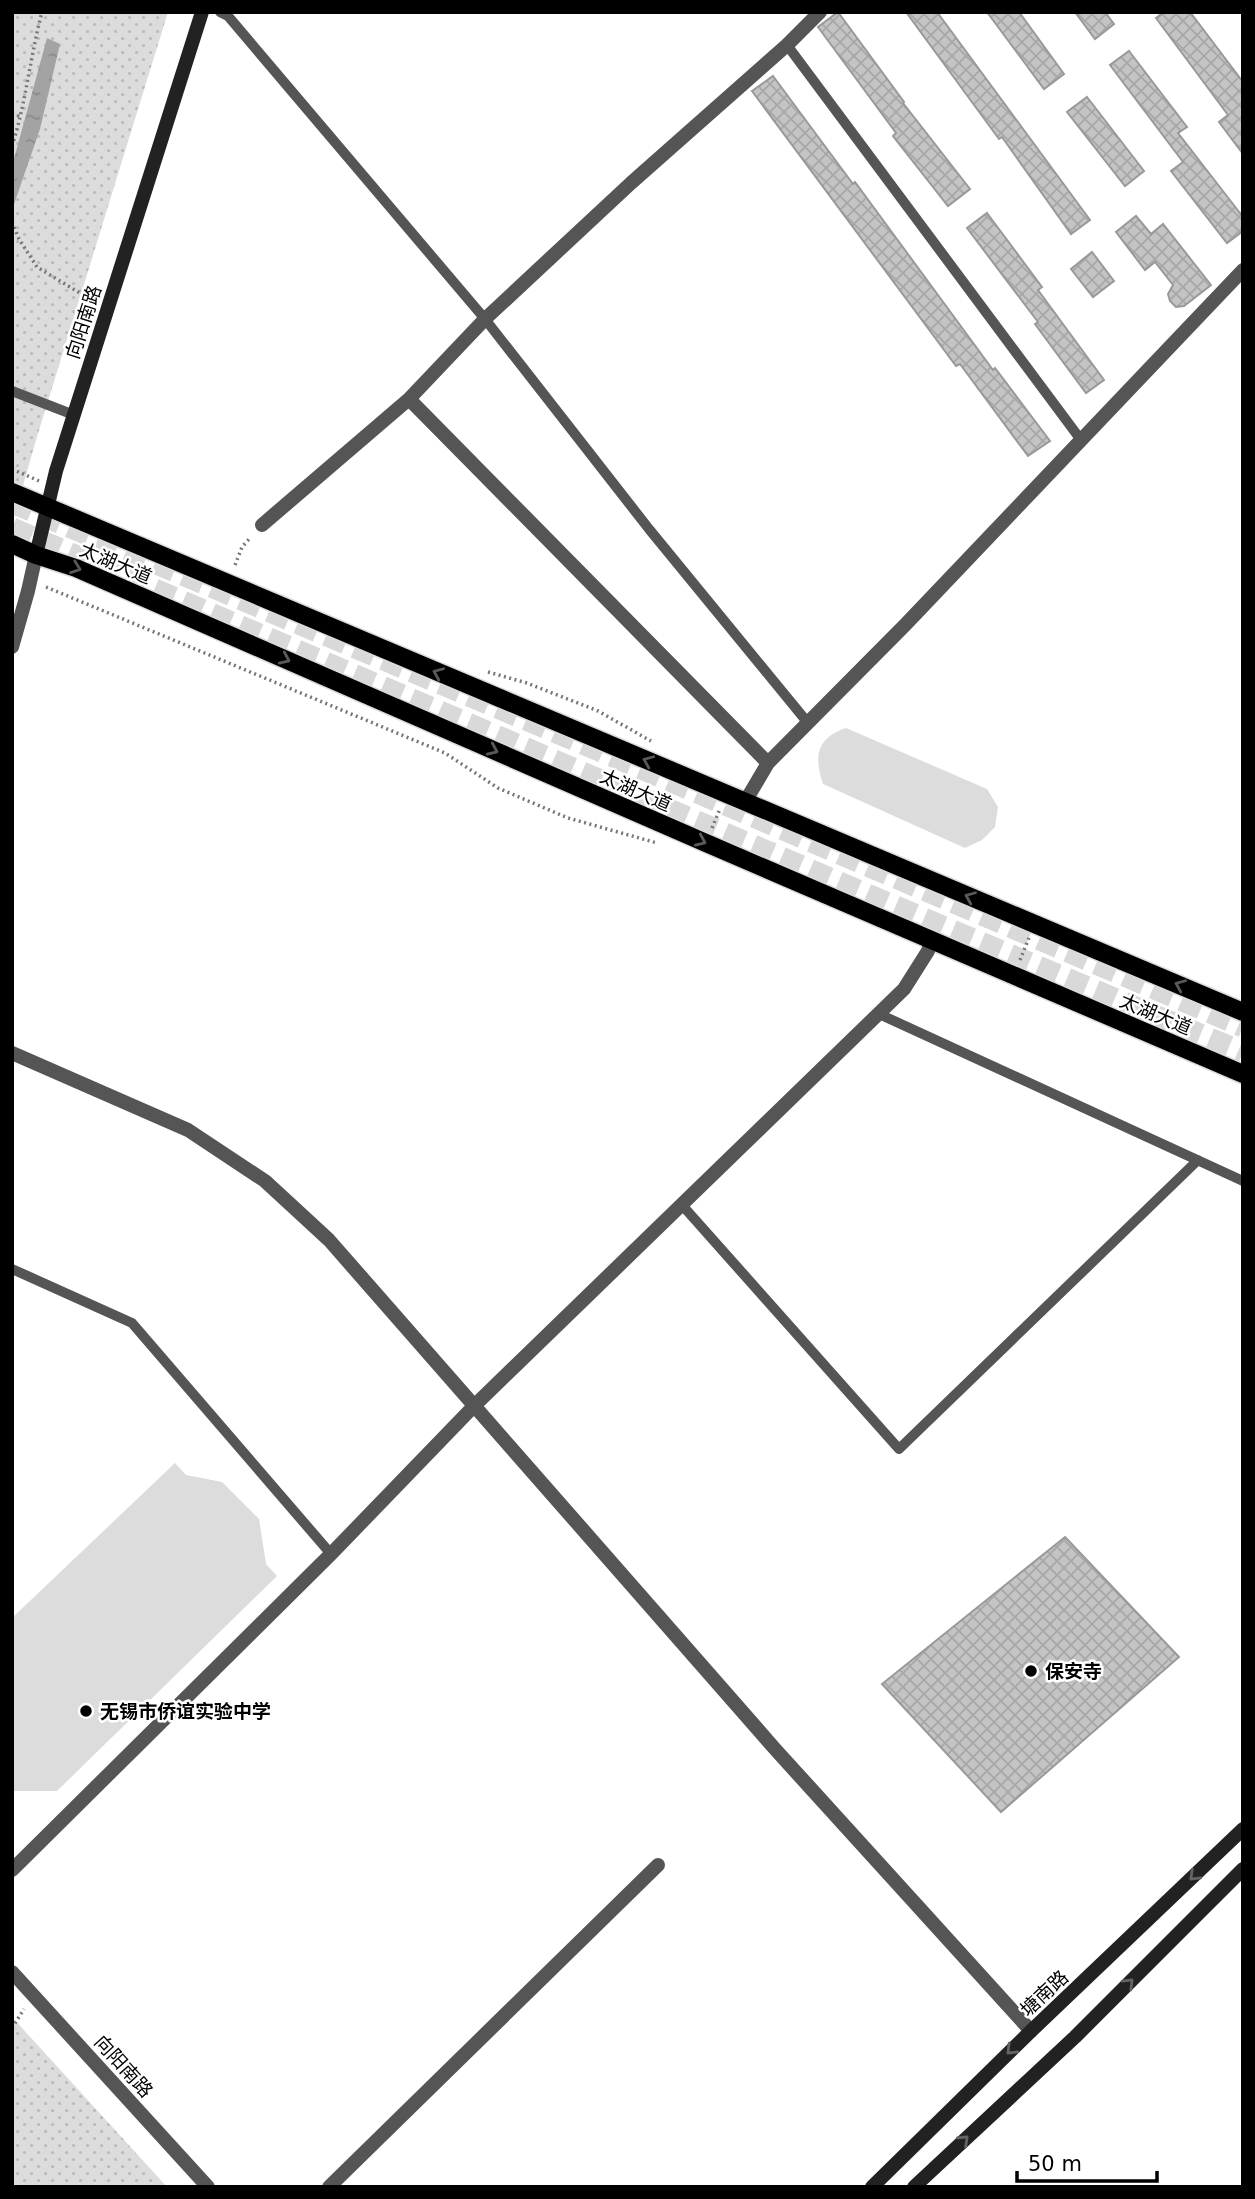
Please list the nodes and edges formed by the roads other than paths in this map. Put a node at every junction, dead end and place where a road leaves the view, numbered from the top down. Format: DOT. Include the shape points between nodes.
graph roads {
  1 [pos="202,12"];
  2 [pos="220,12"];
  3 [pos="820,12"];
  4 [pos="788,45"];
  5 [pos="1243,270"];
  6 [pos="485,319"];
  7 [pos="12,391"];
  8 [pos="409,399"];
  9 [pos="74,415"];
  10 [pos="1081,440"];
  11 [pos="12,492"];
  12 [pos="48,508"];
  13 [pos="262,525"];
  14 [pos="12,544"];
  15 [pos="36,555"];
  16 [pos="12,647"];
  17 [pos="808,723"];
  18 [pos="768,763"];
  19 [pos="745,802"];
  20 [pos="931,940"];
  21 [pos="1243,1012"];
  22 [pos="879,1014"];
  23 [pos="12,1053"];
  24 [pos="1243,1074"];
  25 [pos="1198,1160"];
  26 [pos="1243,1181"];
  27 [pos="682,1205"];
  28 [pos="12,1269"];
  29 [pos="474,1406"];
  30 [pos="331,1554"];
  31 [pos="1243,1829"];
  32 [pos="658,1865"];
  33 [pos="1243,1869"];
  34 [pos="12,1870"];
  35 [pos="12,1972"];
  36 [pos="1031,2031"];
  37 [pos="208,2187"];
  38 [pos="329,2187"];
  39 [pos="872,2187"];
  40 [pos="914,2187"];
  1 -- 9 [label="main road, 向阳南路"];
  2 -- 6 [label="lane"];
  3 -- 4 [label="street"];
  4 -- 6 [label="street"];
  4 -- 10 [label="lane"];
  5 -- 10 [label="street"];
  6 -- 8 [label="street"];
  6 -- 17 [label="lane"];
  7 -- 9 [label="lane"];
  8 -- 13 [label="street"];
  8 -- 18 [label="street"];
  9 -- 12 [label="main road, 向阳南路"];
  10 -- 17 [label="street"];
  11 -- 12 [label="main road, 太湖大道"];
  12 -- 15 [label="main road, 向阳南路"];
  19 -- 12 [label="main road, 太湖大道, one-way"];
  14 -- 15 [label="main road, 太湖大道"];
  15 -- 16 [label="street, 向阳南路"];
  15 -- 20 [label="main road, 太湖大道, one-way" via="76,568"];
  17 -- 18 [label="street"];
  18 -- 19 [label="street"];
  21 -- 19 [label="main road, 太湖大道, one-way"];
  20 -- 22 [label="street" via="904,989"];
  20 -- 24 [label="main road, 太湖大道"];
  22 -- 25 [label="lane"];
  22 -- 27 [label="street"];
  23 -- 29 [label="street" via="188,1130 265,1181 329,1240"];
  25 -- 26 [label="lane"];
  25 -- 27 [label="lane" via="900,1450"];
  27 -- 29 [label="street"];
  28 -- 30 [label="lane" via="132,1323"];
  29 -- 30 [label="street"];
  29 -- 36 [label="street"];
  30 -- 34 [label="street"];
  31 -- 36 [label="main road, 塘南路, one-way"];
  32 -- 38 [label="street"];
  40 -- 33 [label="main road, one-way" via="1075,2037"];
  35 -- 37 [label="street, 向阳南路"];
  36 -- 39 [label="main road, 塘南路, one-way"];
}
